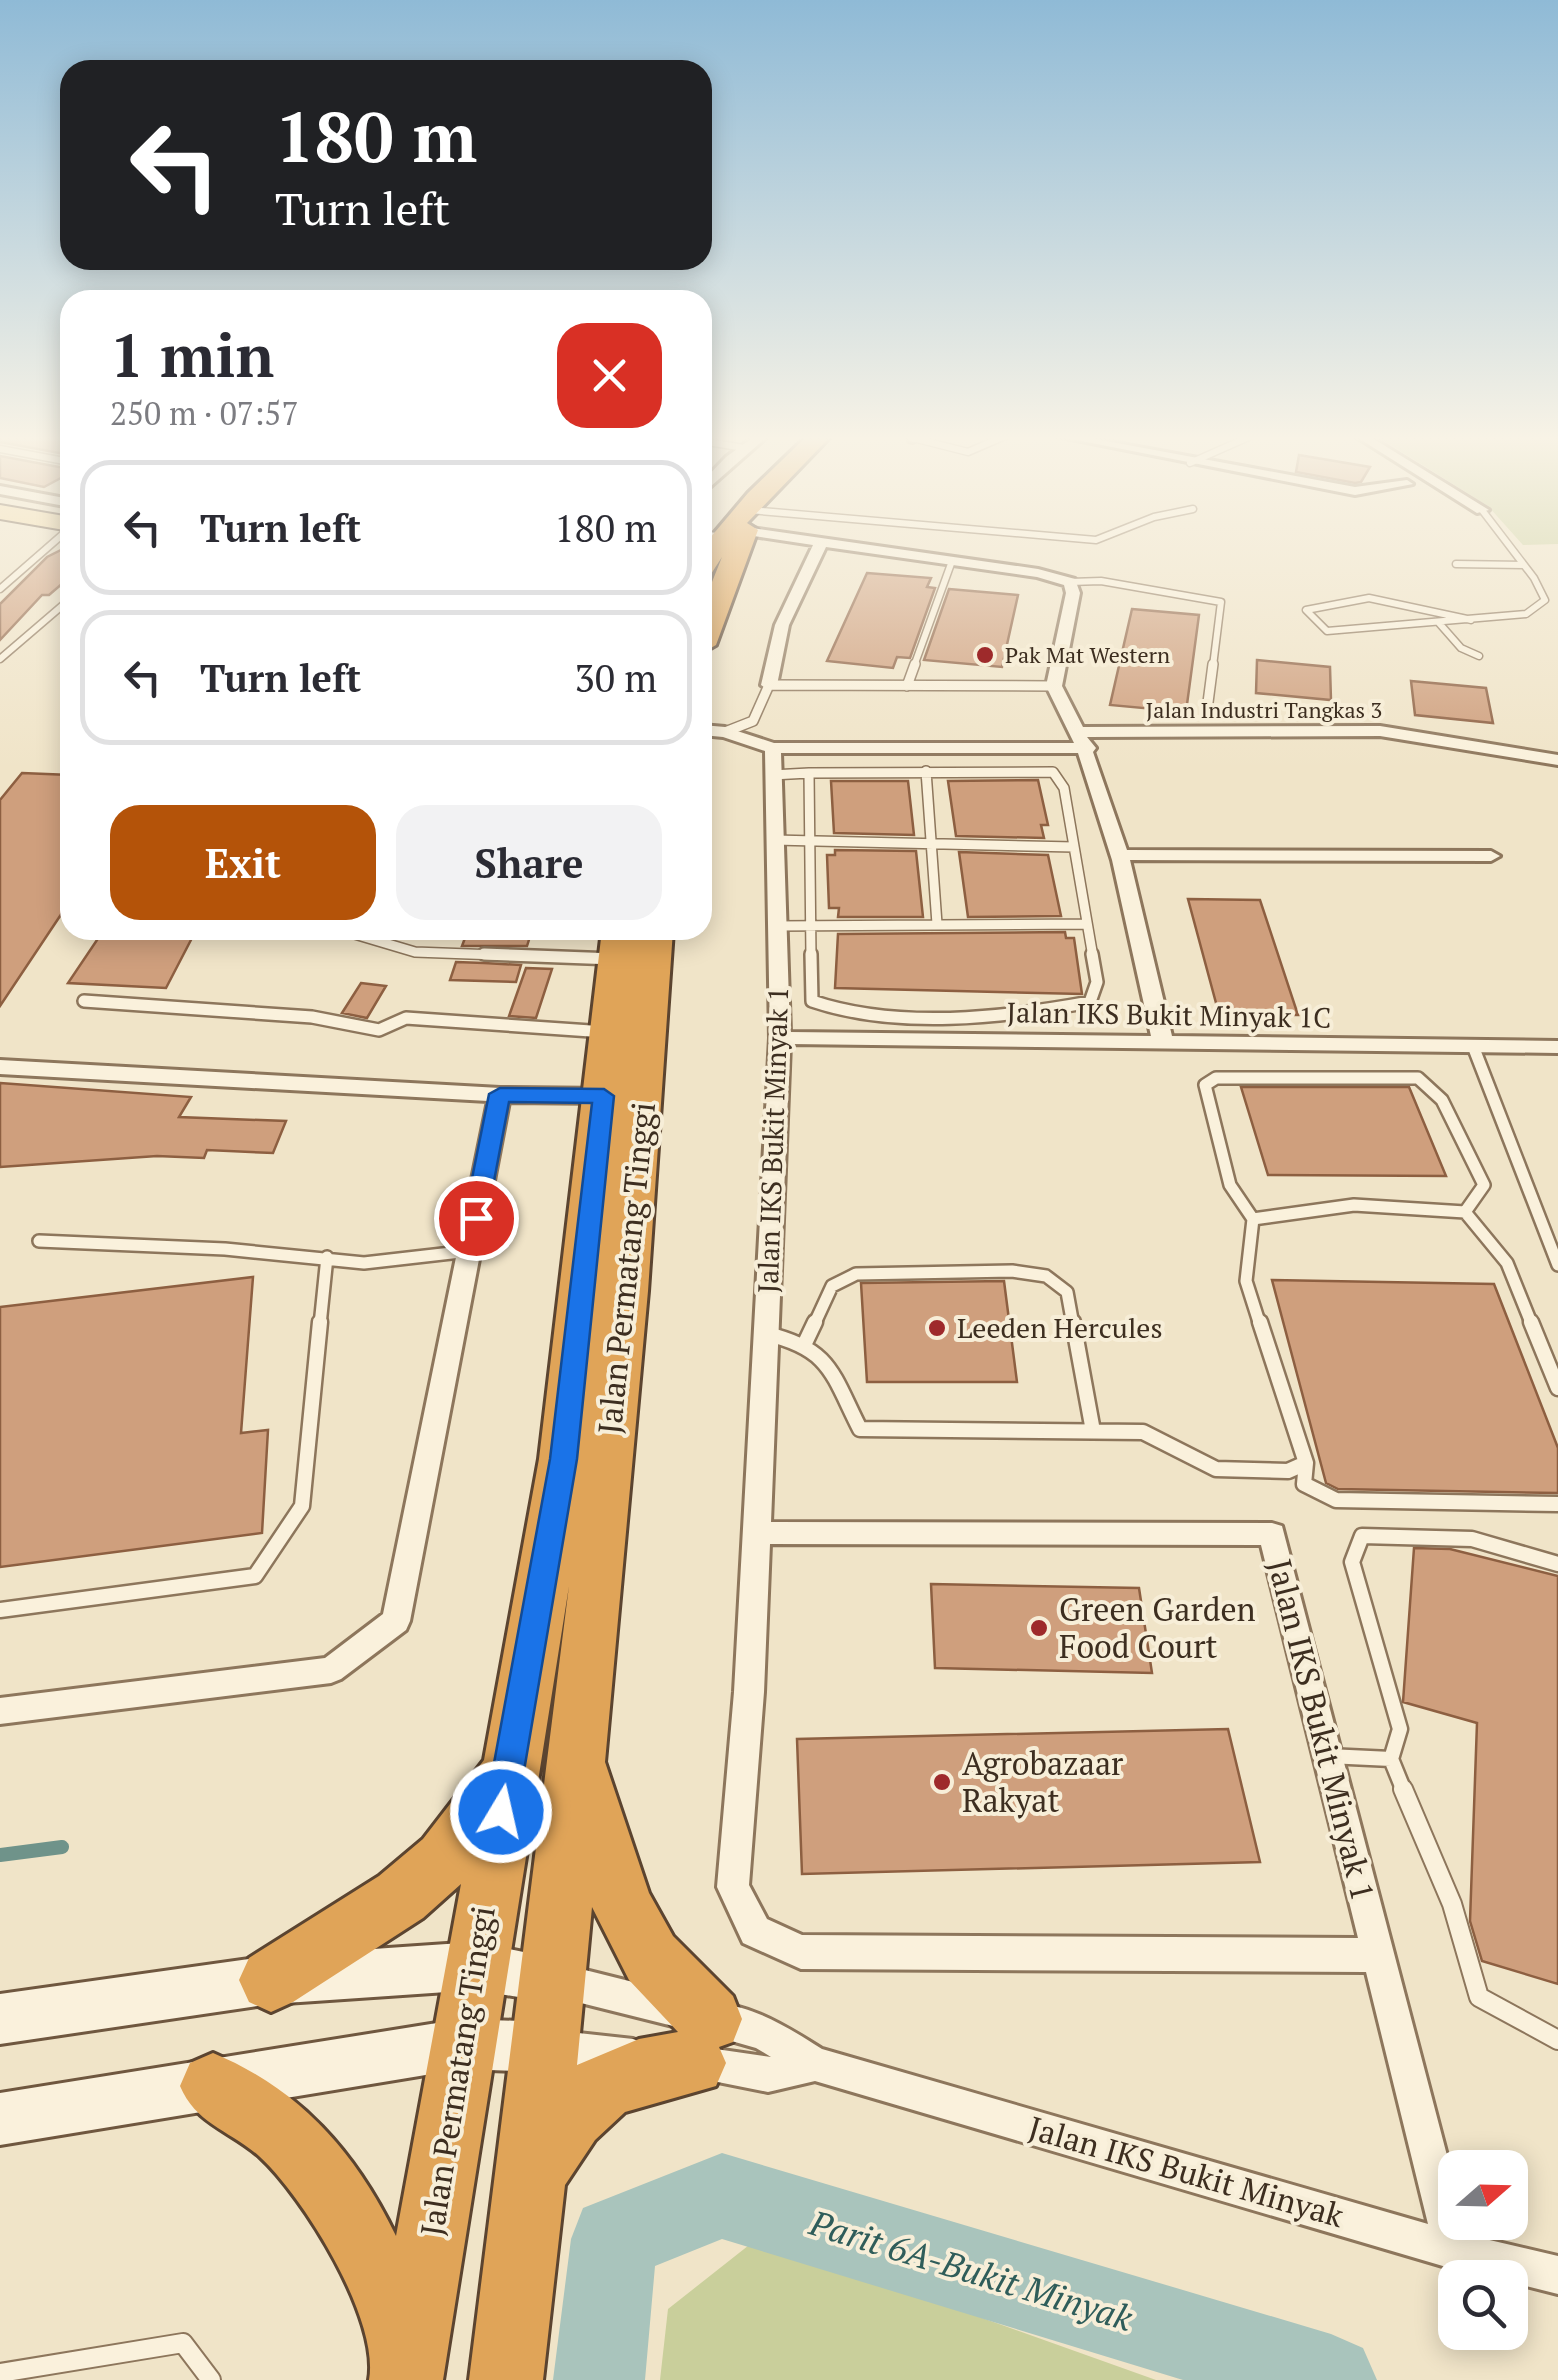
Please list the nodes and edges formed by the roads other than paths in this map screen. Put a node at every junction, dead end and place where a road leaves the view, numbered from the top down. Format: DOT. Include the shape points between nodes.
graph roads {
  1 [pos="47,547"];
  2 [pos="727,547"];
  3 [pos="819,547"];
  4 [pos="851,547"];
  5 [pos="1510,547"];
  6 [pos="952,561"];
  7 [pos="1456,564"];
  8 [pos="1524,565"];
  9 [pos="1070,582"];
  10 [pos="0,589"];
  11 [pos="712,606"];
  12 [pos="60,608"];
  13 [pos="1471,620"];
  14 [pos="1439,623"];
  15 [pos="1479,656"];
  16 [pos="0,659"];
  17 [pos="769,686"];
  18 [pos="907,686"];
  19 [pos="1054,686"];
  20 [pos="1207,710"];
  21 [pos="712,731"];
  22 [pos="725,732"];
  23 [pos="1084,740"];
  24 [pos="773,748"];
  25 [pos="1558,760"];
  26 [pos="926,771"];
  27 [pos="809,773"];
  28 [pos="772,775"];
  29 [pos="774,840"];
  30 [pos="810,840"];
  31 [pos="931,843"];
  32 [pos="1074,847"];
  33 [pos="1120,855"];
  34 [pos="1491,856"];
  35 [pos="812,924"];
  36 [pos="936,924"];
  37 [pos="1088,924"];
  38 [pos="777,926"];
  39 [pos="375,940"];
  40 [pos="636,945"];
  41 [pos="84,1001"];
  42 [pos="629,1032"];
  43 [pos="780,1038"];
  44 [pos="1163,1042"];
  45 [pos="1473,1046"];
  46 [pos="1558,1047"];
  47 [pos="0,1067"];
  48 [pos="500,1094"];
  49 [pos="624,1096"];
  50 [pos="1465,1212"];
  51 [pos="1253,1219"];
  52 [pos="38,1241"];
  53 [pos="469,1252"];
  54 [pos="326,1257"];
  55 [pos="1558,1265"];
  56 [pos="766,1334"];
  57 [pos="805,1344"];
  58 [pos="1558,1388"];
  59 [pos="1094,1431"];
  60 [pos="1306,1463"];
  61 [pos="1558,1504"];
  62 [pos="757,1532"];
  63 [pos="1558,1564"];
  64 [pos="0,1610"];
  65 [pos="0,1711"];
  66 [pos="1328,1756"];
  67 [pos="578,1757"];
  68 [pos="1390,1759"];
  69 [pos="507,1774"];
  70 [pos="1378,1956"];
  71 [pos="476,1966"];
  72 [pos="554,1979"];
  73 [pos="271,1980"];
  74 [pos="0,2019"];
  75 [pos="1558,2040"];
  76 [pos="702,2041"];
  77 [pos="462,2044"];
  78 [pos="547,2046"];
  79 [pos="814,2064"];
  80 [pos="213,2086"];
  81 [pos="0,2119"];
  82 [pos="534,2172"];
  83 [pos="1453,2250"];
  84 [pos="1558,2274"];
  85 [pos="408,2369"];
  86 [pos="0,2373"];
  87 [pos="211,2380"];
  88 [pos="506,2380"];
  1 -- 10 [label="lane"];
  2 -- 11 [label="highway"];
  3 -- 17 [label="street" via="782,625"];
  4 -- 6 [label="street"];
  5 -- 8 [label="lane"];
  6 -- 9 [label="street"];
  6 -- 18 [label="lane"];
  7 -- 8 [label="lane"];
  8 -- 13 [label="lane" via="1545,600 1526,614"];
  9 -- 19 [label="street"];
  9 -- 20 [label="lane" via="1101,581 1222,602"];
  12 -- 16 [label="lane"];
  13 -- 14 [label="lane"];
  13 -- 14 [label="lane" via="1360,595 1306,610 1328,632"];
  14 -- 15 [label="lane" via="1460,648"];
  17 -- 18 [label="lane"];
  17 -- 22 [label="lane" via="754,722"];
  18 -- 19 [label="lane"];
  19 -- 23 [label="street"];
  21 -- 22 [label="street, Jalan Industri Tangkas 3"];
  22 -- 24 [label="street, Jalan Industri Tangkas 3"];
  23 -- 24 [label="street, Jalan Industri Tangkas 3"];
  23 -- 25 [label="street, Jalan Industri Tangkas 3" via="1380,731"];
  23 -- 33 [label="street"];
  24 -- 28 [label="street, Jalan IKS Bukit Minyak 1"];
  26 -- 27 [label="lane"];
  26 -- 31 [label="lane"];
  26 -- 32 [label="lane" via="1052,772 1064,788"];
  27 -- 28 [label="lane"];
  27 -- 30 [label="lane"];
  28 -- 29 [label="street, Jalan IKS Bukit Minyak 1"];
  29 -- 30 [label="lane"];
  29 -- 38 [label="street, Jalan IKS Bukit Minyak 1"];
  30 -- 31 [label="lane"];
  30 -- 35 [label="lane"];
  31 -- 32 [label="lane"];
  31 -- 36 [label="lane"];
  32 -- 37 [label="lane"];
  33 -- 34 [label="street"];
  33 -- 44 [label="street"];
  35 -- 36 [label="lane"];
  35 -- 37 [label="lane" via="812,1001 854,1016 1053,1010 1090,1002 1098,982"];
  35 -- 38 [label="lane"];
  36 -- 37 [label="lane"];
  38 -- 43 [label="street, Jalan IKS Bukit Minyak 1"];
  39 -- 40 [label="lane" via="415,952"];
  40 -- 42 [label="highway, Jalan Permatang Tinggi"];
  41 -- 42 [label="lane" via="312,1017 379,1030 406,1018"];
  42 -- 49 [label="highway, Jalan Permatang Tinggi"];
  43 -- 44 [label="street, Jalan IKS Bukit Minyak 1C"];
  43 -- 56 [label="street, Jalan IKS Bukit Minyak 1"];
  44 -- 45 [label="street, Jalan IKS Bukit Minyak 1C"];
  45 -- 46 [label="street, Jalan IKS Bukit Minyak 1C"];
  45 -- 55 [label="lane"];
  47 -- 48 [label="street"];
  48 -- 49 [label="street"];
  48 -- 53 [label="street"];
  49 -- 67 [label="highway, Jalan Permatang Tinggi"];
  49 -- 69 [label="highway, Jalan Permatang Tinggi"];
  50 -- 51 [label="lane" via="1354,1205"];
  50 -- 51 [label="lane" via="1484,1185 1442,1100 1418,1078 1216,1078 1205,1086 1230,1185"];
  50 -- 58 [label="lane" via="1507,1263"];
  51 -- 60 [label="lane" via="1246,1281"];
  52 -- 54 [label="lane"];
  53 -- 54 [label="lane" via="364,1263"];
  53 -- 65 [label="street" via="396,1622 331,1670"];
  54 -- 64 [label="lane" via="302,1506 255,1576"];
  56 -- 57 [label="lane"];
  56 -- 62 [label="street, Jalan IKS Bukit Minyak 1"];
  57 -- 59 [label="lane" via="828,1365 860,1428"];
  57 -- 59 [label="lane" via="832,1286 856,1274 994,1270 1046,1276 1067,1292"];
  59 -- 60 [label="lane" via="1143,1432 1216,1470 1288,1471"];
  60 -- 61 [label="lane" via="1304,1484 1336,1500"];
  62 -- 66 [label="street, Jalan IKS Bukit Minyak 1" via="1272,1534"];
  62 -- 70 [label="street, Jalan IKS Bukit Minyak 1" via="733,1887 755,1932 801,1952"];
  63 -- 68 [label="lane" via="1472,1539 1362,1536 1352,1562 1400,1729"];
  66 -- 68 [label="lane"];
  66 -- 70 [label="street, Jalan IKS Bukit Minyak 1"];
  67 -- 72 [label="highway, Jalan Permatang Tinggi"];
  67 -- 76 [label="highway" via="622,1905"];
  68 -- 75 [label="lane" via="1452,1904 1479,1998"];
  69 -- 71 [label="highway, Jalan Permatang Tinggi"];
  69 -- 73 [label="highway" via="444,1859 354,1931"];
  70 -- 83 [label="street, Jalan IKS Bukit Minyak 1"];
  71 -- 72 [label="main road"];
  71 -- 73 [label="main road"];
  71 -- 77 [label="highway, Jalan Permatang Tinggi"];
  72 -- 76 [label="street, Jalan IKS Bukit Minyak"];
  72 -- 78 [label="highway, Jalan Permatang Tinggi"];
  73 -- 74 [label="main road"];
  76 -- 78 [label="street, Jalan IKS Bukit Minyak"];
  76 -- 79 [label="street, Jalan IKS Bukit Minyak" via="768,2074"];
  76 -- 79 [label="street, Jalan IKS Bukit Minyak" via="763,2032"];
  76 -- 82 [label="highway" via="593,2092 571,2112"];
  77 -- 78 [label="main road"];
  77 -- 80 [label="main road"];
  77 -- 85 [label="highway, Jalan Permatang Tinggi"];
  78 -- 82 [label="highway, Jalan Permatang Tinggi"];
  79 -- 83 [label="street, Jalan IKS Bukit Minyak"];
  80 -- 81 [label="main road"];
  80 -- 85 [label="highway" via="281,2131 355,2220"];
  82 -- 88 [label="highway, Jalan Permatang Tinggi"];
  83 -- 84 [label="street, Jalan IKS Bukit Minyak"];
  86 -- 87 [label="lane" via="183,2343"];
}
